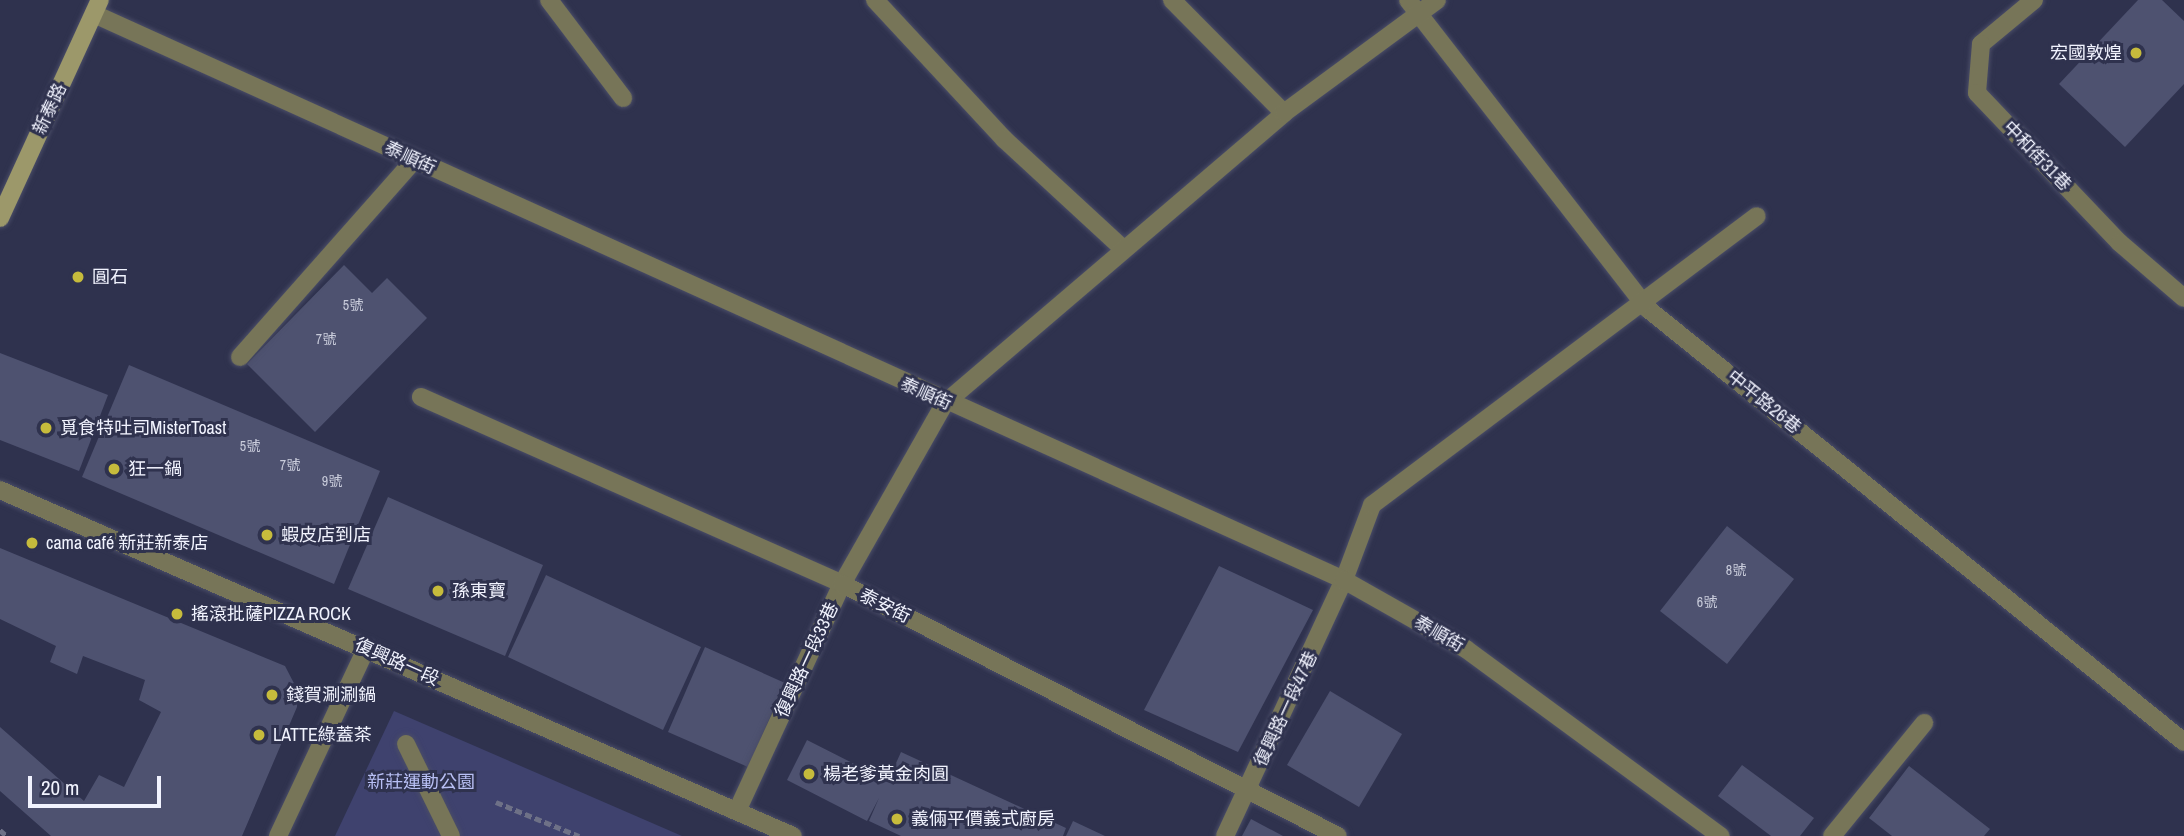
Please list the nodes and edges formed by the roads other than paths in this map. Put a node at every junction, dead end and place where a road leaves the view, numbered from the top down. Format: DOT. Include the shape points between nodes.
graph roads {
  1 [pos="548,0"];
  2 [pos="875,0"];
  3 [pos="1172,0"];
  4 [pos="1437,0"];
  5 [pos="2034,0"];
  6 [pos="97,7"];
  7 [pos="1413,7"];
  8 [pos="623,98"];
  9 [pos="1284,113"];
  10 [pos="414,160"];
  11 [pos="1757,216"];
  12 [pos="0,218"];
  13 [pos="1123,249"];
  14 [pos="2184,298"];
  15 [pos="1642,302"];
  16 [pos="240,357"];
  17 [pos="421,397"];
  18 [pos="945,403"];
  19 [pos="0,490"];
  20 [pos="1345,580"];
  21 [pos="842,584"];
  22 [pos="366,649"];
  23 [pos="1924,723"];
  24 [pos="2184,742"];
  25 [pos="406,744"];
  26 [pos="1250,786"];
  27 [pos="737,811"];
  28 [pos="278,836"];
  29 [pos="451,836"];
  30 [pos="793,836"];
  31 [pos="1225,836"];
  32 [pos="1338,836"];
  33 [pos="1721,836"];
  34 [pos="1832,836"];
  1 -- 8 [label="street"];
  2 -- 13 [label="street" via="1004,139"];
  3 -- 9 [label="street"];
  4 -- 7 [label="street, 復興路一段33巷"];
  5 -- 14 [label="street, 中和街31巷" via="1981,44 1978,93 2120,243"];
  6 -- 10 [label="street, 泰順街"];
  6 -- 12 [label="main road, 新泰路"];
  7 -- 9 [label="street, 復興路一段33巷"];
  7 -- 15 [label="street, 中平路26巷"];
  9 -- 13 [label="street, 復興路一段33巷"];
  10 -- 16 [label="street"];
  10 -- 18 [label="street, 泰順街"];
  11 -- 15 [label="street, 復興路一段47巷"];
  13 -- 18 [label="street, 復興路一段33巷"];
  15 -- 20 [label="street, 復興路一段47巷" via="1372,505"];
  15 -- 24 [label="street, 中平路26巷"];
  17 -- 21 [label="street, 泰安街"];
  18 -- 20 [label="street, 泰順街"];
  18 -- 21 [label="street, 復興路一段33巷"];
  19 -- 22 [label="street, 復興路一段"];
  20 -- 26 [label="street, 復興路一段47巷"];
  20 -- 33 [label="street, 泰順街" via="1466,649"];
  21 -- 26 [label="street, 泰安街"];
  21 -- 27 [label="street, 復興路一段33巷"];
  22 -- 27 [label="street, 復興路一段"];
  22 -- 28 [label="street"];
  23 -- 34 [label="street"];
  25 -- 29 [label="street"];
  26 -- 31 [label="street, 復興路一段47巷"];
  26 -- 32 [label="street, 泰安街"];
  27 -- 30 [label="street, 復興路一段"];
}
